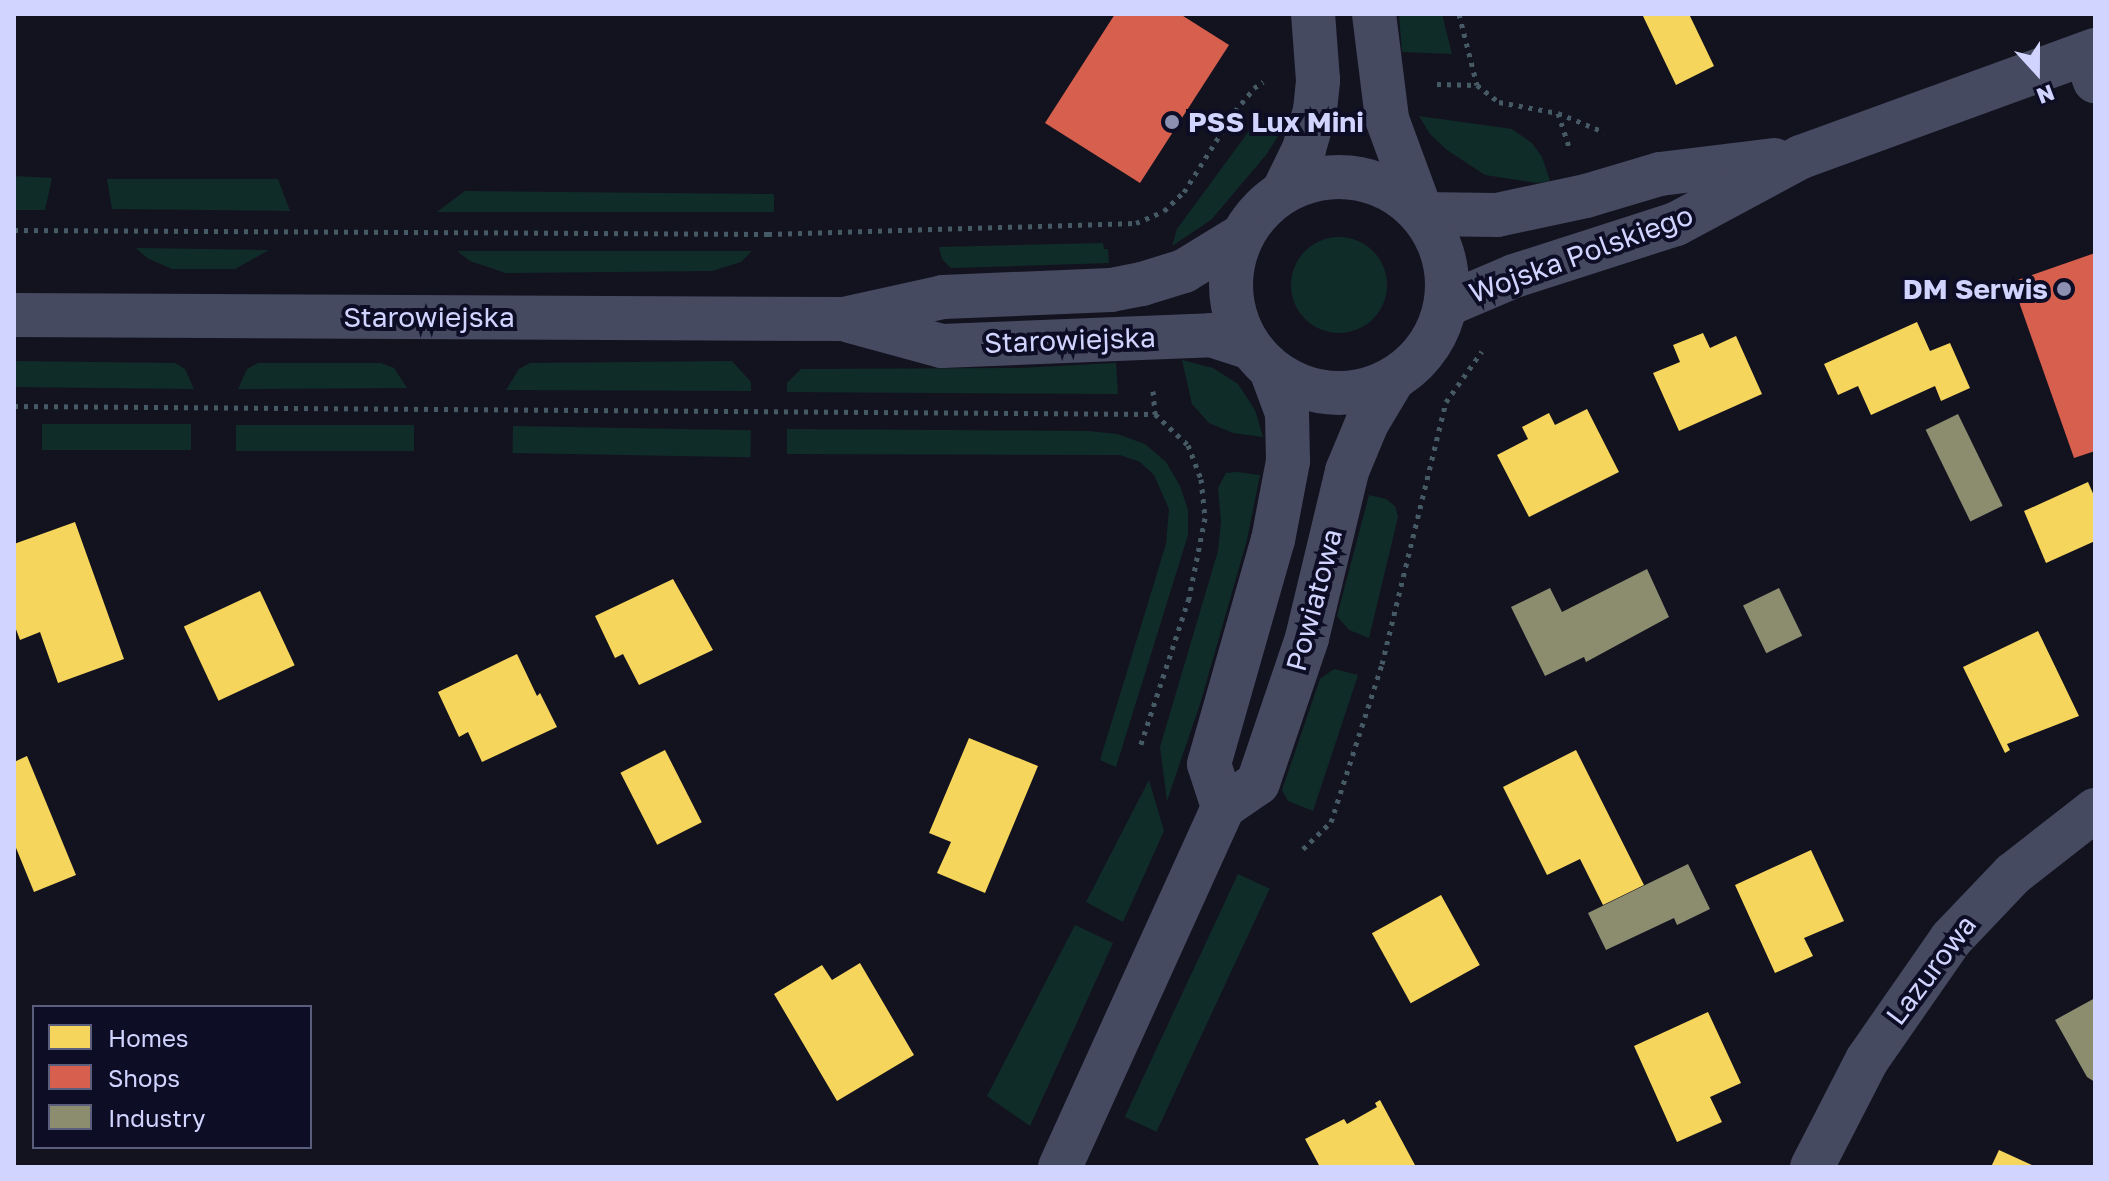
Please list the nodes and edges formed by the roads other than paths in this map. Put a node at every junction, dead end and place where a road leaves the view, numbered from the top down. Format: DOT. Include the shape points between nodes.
graph roads {
  1 [pos="1313,14"];
  2 [pos="1374,14"];
  3 [pos="2092,62"];
  4 [pos="1801,157"];
  5 [pos="1283,192"];
  6 [pos="1422,214"];
  7 [pos="1243,235"];
  8 [pos="1446,305"];
  9 [pos="14,315"];
  10 [pos="844,319"];
  11 [pos="1260,358"];
  12 [pos="1392,381"];
  13 [pos="1223,807"];
  14 [pos="2095,810"];
  15 [pos="1060,1167"];
  16 [pos="1812,1167"];
  1 -- 5 [label="street" via="1315,110"];
  2 -- 6 [label="street" via="1387,119"];
  3 -- 4 [label="street, Wojska Polskiego"];
  4 -- 6 [label="street, Wojska Polskiego" via="1660,174 1497,215"];
  4 -- 8 [label="street, Wojska Polskiego" via="1676,224 1514,276"];
  5 -- 6 [label="street" via="1339,176 1368,180 1398,193"];
  5 -- 7 [label="street"];
  6 -- 8 [label="street" via="1439,241 1448,273"];
  7 -- 10 [label="street, Starowiejska" via="1184,271 1142,284 943,297"];
  7 -- 11 [label="street" via="1230,291 1236,320"];
  8 -- 12 [label="street" via="1436,334 1417,361"];
  9 -- 10 [label="street, Starowiejska"];
  10 -- 11 [label="street, Starowiejska" via="942,346 1211,335"];
  11 -- 12 [label="street" via="1299,386 1330,394"];
  11 -- 13 [label="street, Powiatowa" via="1287,413 1288,461 1269,553 1209,764"];
  12 -- 13 [label="street, Powiatowa" via="1347,471 1307,638 1258,783"];
  13 -- 15 [label="street"];
  14 -- 16 [label="street, Lazurowa" via="2013,874 1951,939 1867,1060"];
}
